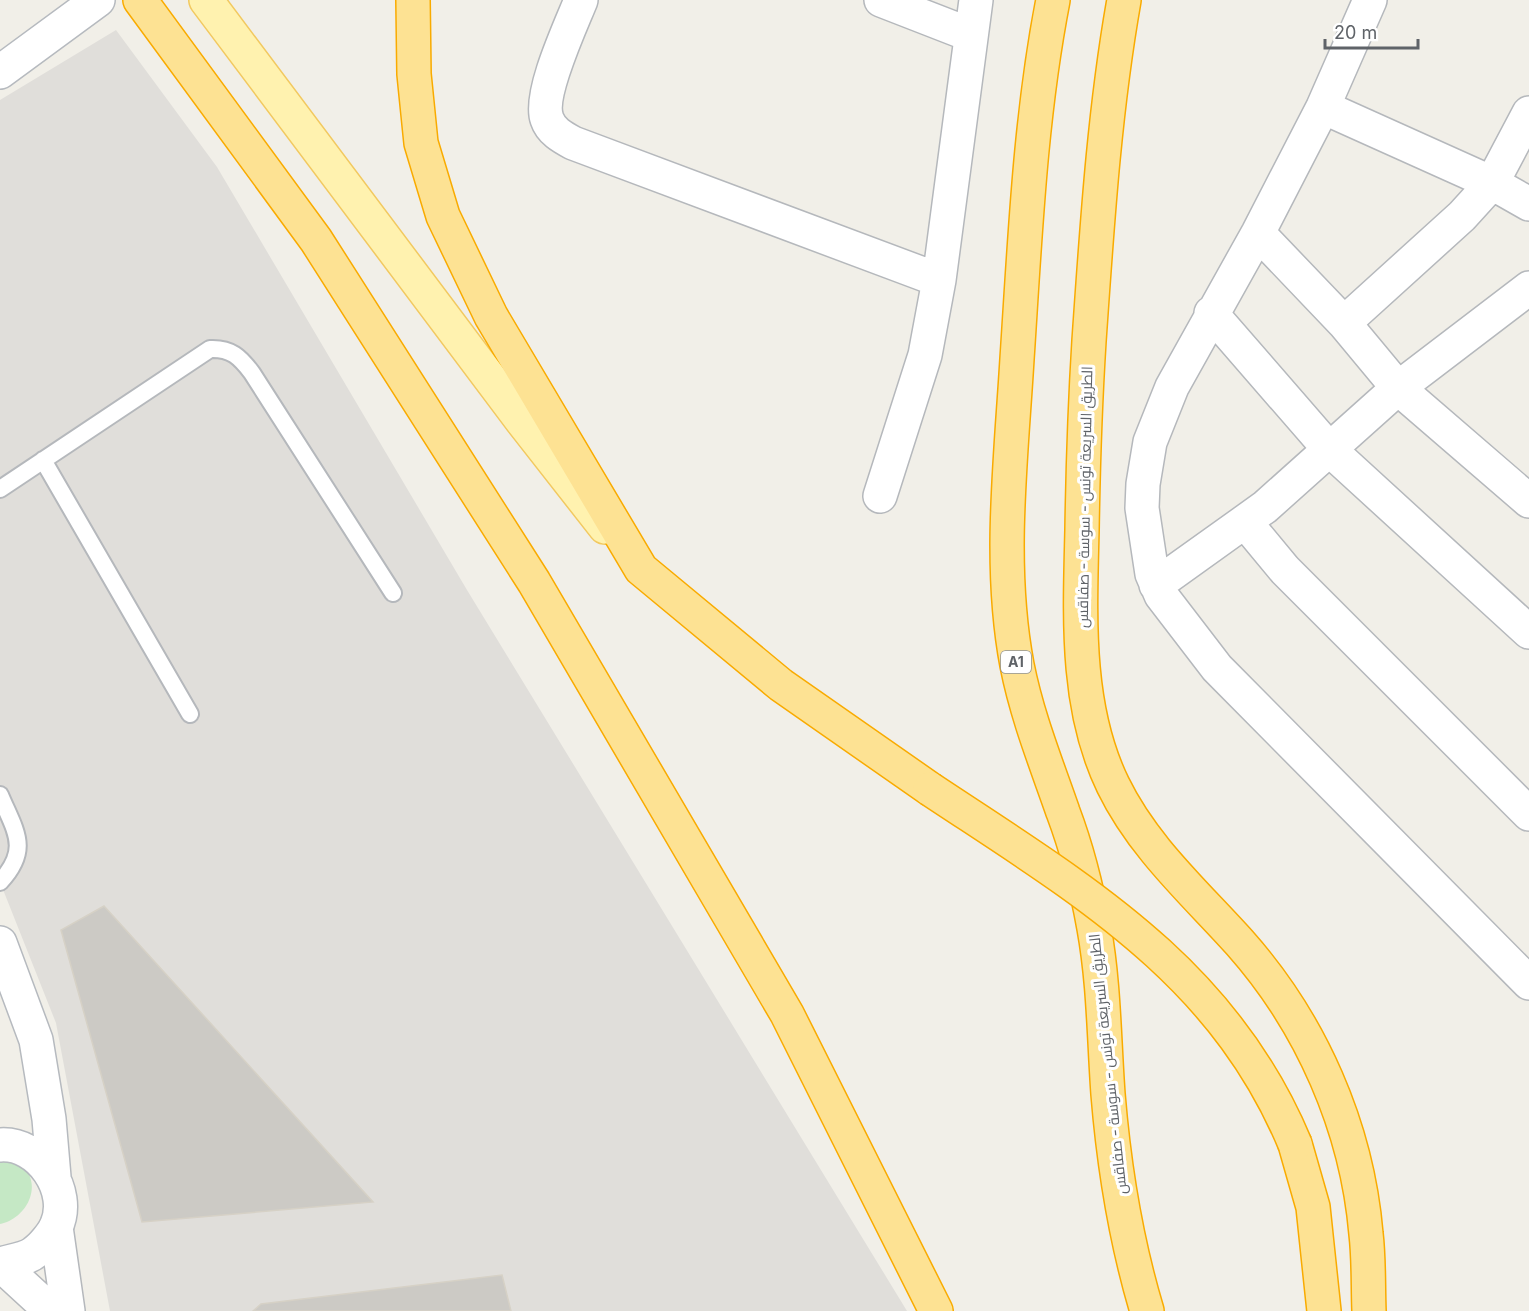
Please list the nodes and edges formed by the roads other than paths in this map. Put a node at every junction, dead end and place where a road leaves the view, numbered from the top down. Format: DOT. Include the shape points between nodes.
graph roads {
  1 [pos="140,0"];
  2 [pos="206,0"];
  3 [pos="413,0"];
  4 [pos="581,0"];
  5 [pos="881,0"];
  6 [pos="976,0"];
  7 [pos="1053,0"];
  8 [pos="1124,0"];
  9 [pos="1370,0"];
  10 [pos="89,7"];
  11 [pos="971,35"];
  12 [pos="7,64"];
  13 [pos="1323,107"];
  14 [pos="1529,113"];
  15 [pos="1492,183"];
  16 [pos="1529,204"];
  17 [pos="1258,233"];
  18 [pos="939,280"];
  19 [pos="1529,288"];
  20 [pos="1211,314"];
  21 [pos="1344,323"];
  22 [pos="1398,388"];
  23 [pos="1330,450"];
  24 [pos="43,460"];
  25 [pos="0,489"];
  26 [pos="880,496"];
  27 [pos="1529,501"];
  28 [pos="1246,523"];
  29 [pos="641,569"];
  30 [pos="1156,585"];
  31 [pos="393,593"];
  32 [pos="1529,633"];
  33 [pos="190,714"];
  34 [pos="0,795"];
  35 [pos="1529,814"];
  36 [pos="0,882"];
  37 [pos="3,951"];
  38 [pos="1529,983"];
  39 [pos="0,997"];
  40 [pos="0,1145"];
  41 [pos="54,1177"];
  42 [pos="56,1227"];
  43 [pos="0,1264"];
  44 [pos="51,1311"];
  45 [pos="68,1311"];
  46 [pos="936,1311"];
  47 [pos="1147,1311"];
  48 [pos="1324,1311"];
  49 [pos="1370,1311"];
  1 -- 46 [label="highway" via="316,240 534,582 787,1014"];
  2 -- 29 [label="main road" via="578,494"];
  3 -- 29 [label="highway" via="414,74 421,143 443,216 491,316"];
  4 -- 18 [label="street" via="544,100 547,119 557,134"];
  5 -- 11 [label="street"];
  6 -- 11 [label="street"];
  7 -- 47 [label="highway, الطريق السريعة تونس - سوسة - صفاقس / A1" via="1041,58 1028,195 1007,514 1011,619 1028,713 1064,814 1093,926 1101,974 1116,1165 1126,1228"];
  8 -- 49 [label="highway, الطريق السريعة تونس - سوسة - صفاقس" via="1111,75 1084,421 1080,614 1087,701 1101,753 1133,822 1267,977 1311,1046 1328,1082 1345,1128 1361,1195"];
  9 -- 13 [label="street"];
  10 -- 12 [label="street"];
  11 -- 18 [label="street"];
  13 -- 15 [label="street"];
  13 -- 17 [label="street"];
  14 -- 15 [label="street"];
  15 -- 16 [label="street"];
  15 -- 21 [label="street" via="1462,216"];
  17 -- 20 [label="street"];
  17 -- 21 [label="street"];
  18 -- 26 [label="street" via="925,354"];
  19 -- 22 [label="street"];
  20 -- 23 [label="street"];
  20 -- 30 [label="street" via="1172,387 1146,459 1142,508"];
  21 -- 22 [label="street"];
  22 -- 23 [label="street"];
  22 -- 27 [label="street"];
  23 -- 28 [label="street"];
  23 -- 32 [label="street"];
  24 -- 25 [label="lane"];
  24 -- 31 [label="lane" via="210,349 221,348 238,355"];
  24 -- 33 [label="lane"];
  28 -- 30 [label="street"];
  28 -- 35 [label="street" via="1285,570"];
  29 -- 48 [label="highway, bridge" via="781,685 1099,902 1177,970 1248,1055 1282,1113 1313,1208"];
  30 -- 38 [label="street" via="1217,668"];
  34 -- 36 [label="lane" via="17,838 18,854 14,867"];
  37 -- 39 [label="street"];
  37 -- 41 [label="street" via="36,1040 50,1119"];
  40 -- 41 [label="street" via="35,1156"];
  41 -- 42 [label="street" via="60,1202"];
  42 -- 43 [label="street" via="34,1254"];
  42 -- 45 [label="street"];
  43 -- 44 [label="street"];
}
